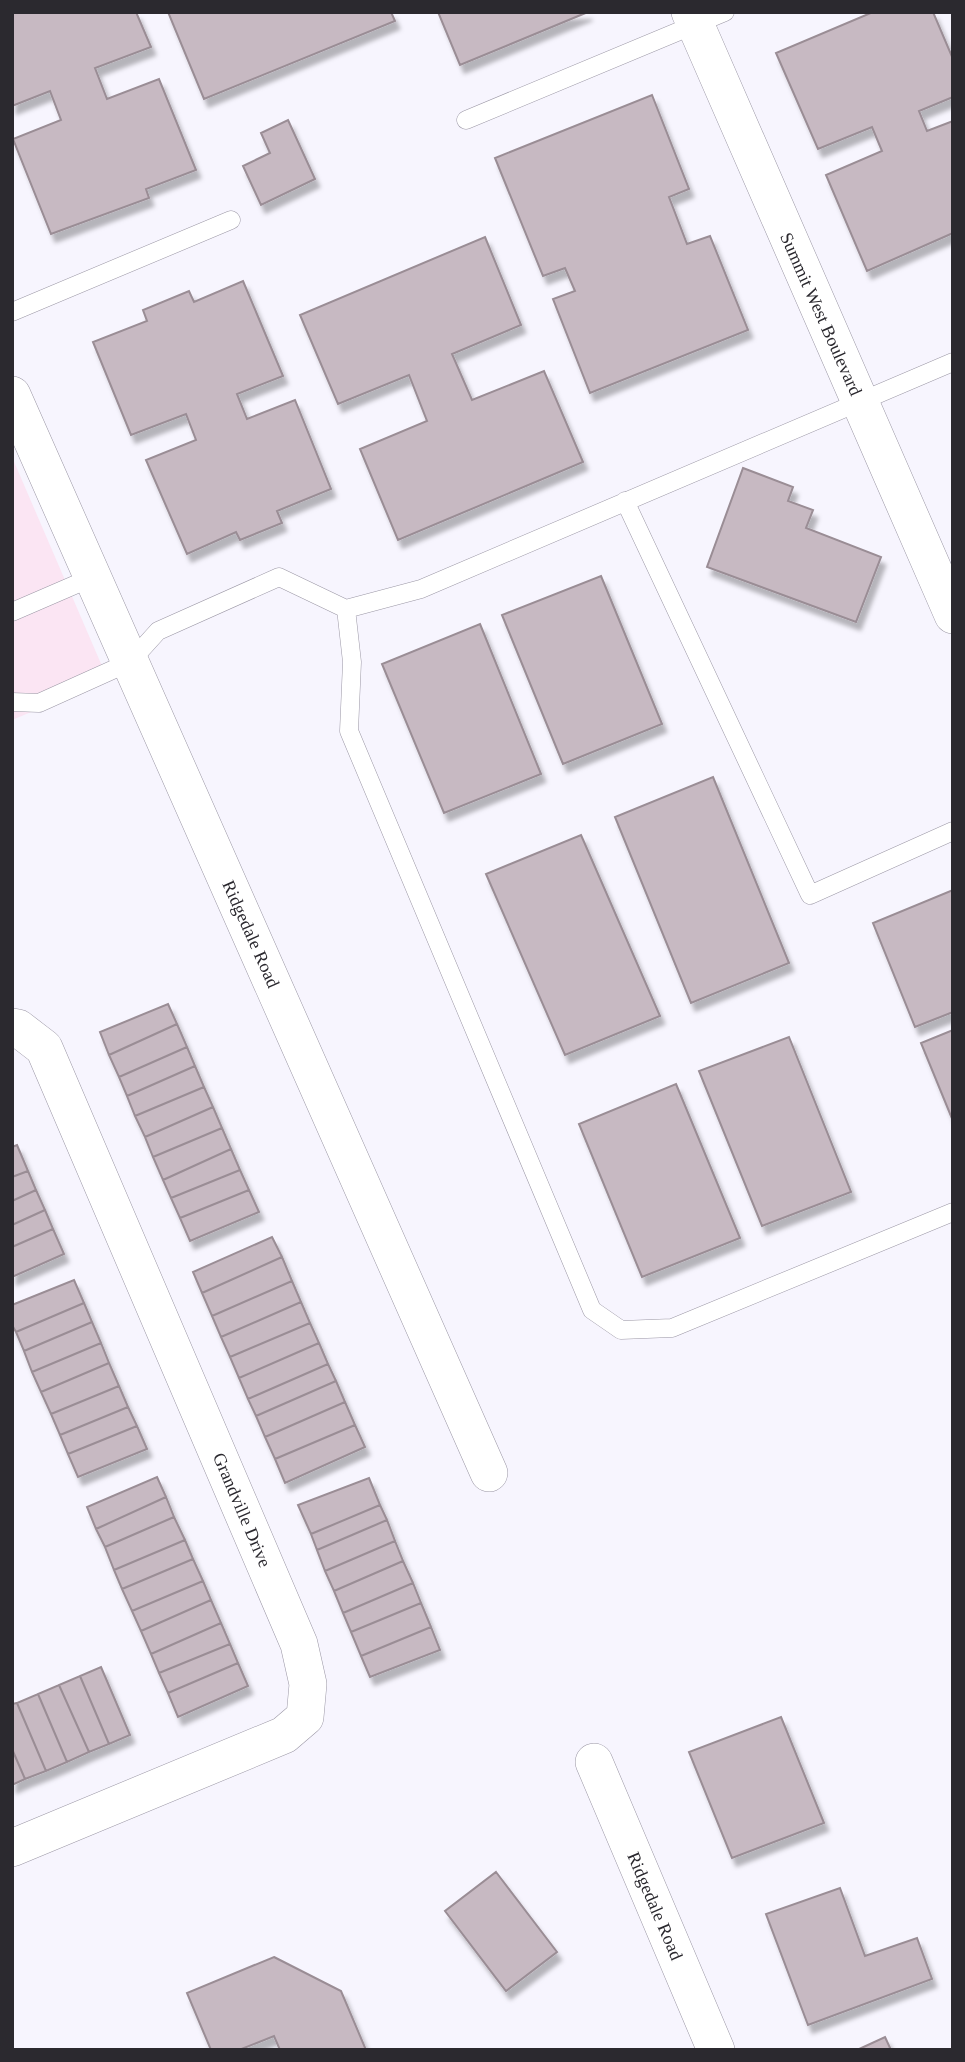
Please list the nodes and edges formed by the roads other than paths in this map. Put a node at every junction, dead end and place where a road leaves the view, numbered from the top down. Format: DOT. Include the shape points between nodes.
graph roads {
  1 [pos="703,17"];
  2 [pos="466,120"];
  3 [pos="231,220"];
  4 [pos="12,312"];
  5 [pos="953,362"];
  6 [pos="12,395"];
  7 [pos="859,401"];
  8 [pos="625,501"];
  9 [pos="93,577"];
  10 [pos="346,609"];
  11 [pos="12,611"];
  12 [pos="953,615"];
  13 [pos="131,662"];
  14 [pos="12,702"];
  15 [pos="953,831"];
  16 [pos="12,1027"];
  17 [pos="953,1212"];
  18 [pos="489,1474"];
  19 [pos="594,1762"];
  20 [pos="12,1849"];
  21 [pos="716,2050"];
  1 -- 2 [label="lane"];
  1 -- 7 [label="street, Summit West Boulevard"];
  3 -- 4 [label="lane"];
  5 -- 7 [label="lane"];
  6 -- 9 [label="street, Ridgedale Road"];
  7 -- 8 [label="lane"];
  7 -- 12 [label="street, Summit West Boulevard"];
  8 -- 10 [label="lane" via="421,589"];
  8 -- 15 [label="lane" via="810,895"];
  9 -- 11 [label="lane"];
  9 -- 13 [label="street, Ridgedale Road"];
  10 -- 13 [label="lane" via="279,577 158,631"];
  10 -- 17 [label="lane" via="352,662 349,731 592,1310 621,1329 672,1328"];
  13 -- 14 [label="lane" via="39,703"];
  13 -- 18 [label="street, Ridgedale Road"];
  16 -- 20 [label="street, Grandville Drive" via="44,1048 299,1644 309,1684 305,1717 284,1735"];
  19 -- 21 [label="street, Ridgedale Road"];
}
